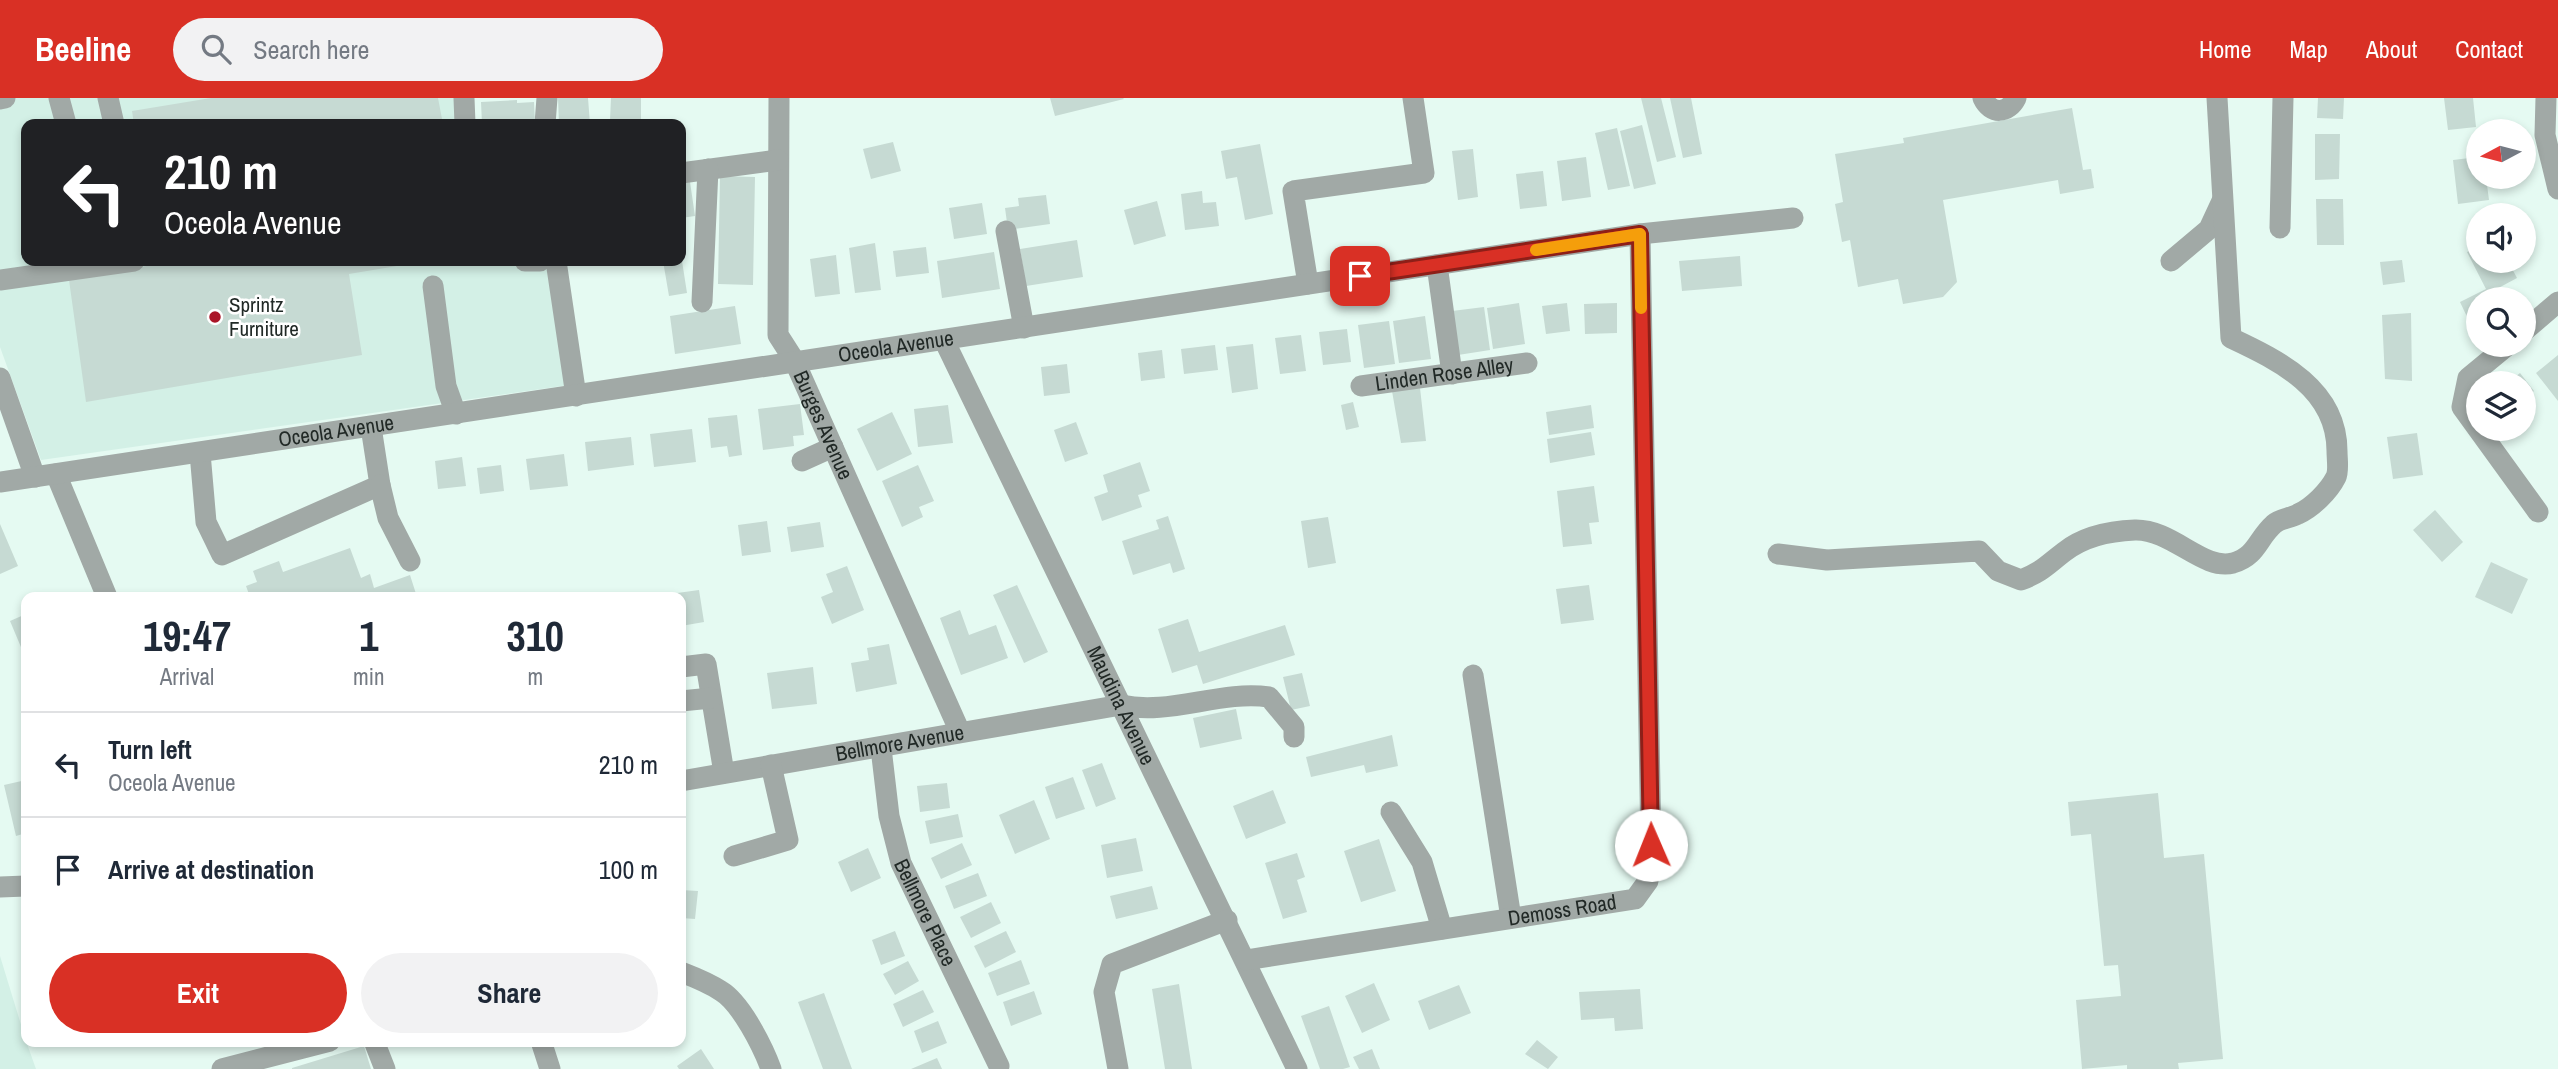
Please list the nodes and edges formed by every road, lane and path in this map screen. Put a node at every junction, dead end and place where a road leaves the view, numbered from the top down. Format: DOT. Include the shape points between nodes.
graph roads {
  1 [pos="5,98"];
  2 [pos="59,98"];
  3 [pos="108,98"];
  4 [pos="464,98"];
  5 [pos="547,98"];
  6 [pos="779,98"];
  7 [pos="1413,98"];
  8 [pos="1983,98"];
  9 [pos="2016,98"];
  10 [pos="2217,98"];
  11 [pos="2283,98"];
  12 [pos="2546,98"];
  13 [pos="0,99"];
  14 [pos="65,119"];
  15 [pos="113,119"];
  16 [pos="465,119"];
  17 [pos="545,119"];
  18 [pos="778,160"];
  19 [pos="708,169"];
  20 [pos="686,172"];
  21 [pos="2558,189"];
  22 [pos="2223,199"];
  23 [pos="1793,218"];
  24 [pos="2280,228"];
  25 [pos="1006,231"];
  26 [pos="1640,234"];
  27 [pos="2171,261"];
  28 [pos="1437,265"];
  29 [pos="86,266"];
  30 [pos="557,266"];
  31 [pos="0,280"];
  32 [pos="1308,284"];
  33 [pos="433,286"];
  34 [pos="702,302"];
  35 [pos="2558,302"];
  36 [pos="2536,321"];
  37 [pos="1024,328"];
  38 [pos="944,341"];
  39 [pos="2493,357"];
  40 [pos="794,360"];
  41 [pos="1527,363"];
  42 [pos="1452,374"];
  43 [pos="0,377"];
  44 [pos="1361,386"];
  45 [pos="576,396"];
  46 [pos="456,414"];
  47 [pos="371,427"];
  48 [pos="833,447"];
  49 [pos="200,453"];
  50 [pos="802,461"];
  51 [pos="56,474"];
  52 [pos="35,477"];
  53 [pos="0,482"];
  54 [pos="380,485"];
  55 [pos="2538,512"];
  56 [pos="1778,554"];
  57 [pos="410,561"];
  58 [pos="105,592"];
  59 [pos="686,666"];
  60 [pos="1474,675"];
  61 [pos="711,698"];
  62 [pos="686,700"];
  63 [pos="1121,705"];
  64 [pos="960,732"];
  65 [pos="1294,737"];
  66 [pos="881,748"];
  67 [pos="772,765"];
  68 [pos="724,773"];
  69 [pos="686,780"];
  70 [pos="1391,812"];
  71 [pos="734,856"];
  72 [pos="21,886"];
  73 [pos="0,887"];
  74 [pos="1511,918"];
  75 [pos="1227,920"];
  76 [pos="1442,929"];
  77 [pos="1246,960"];
  78 [pos="686,974"];
  79 [pos="307,1047"];
  80 [pos="379,1047"];
  81 [pos="543,1047"];
  82 [pos="999,1066"];
  83 [pos="222,1069"];
  84 [pos="385,1069"];
  85 [pos="550,1069"];
  86 [pos="771,1069"];
  87 [pos="1118,1069"];
  88 [pos="1297,1069"];
  1 -- 13 [label="street"];
  2 -- 14 [label="street"];
  3 -- 15 [label="street"];
  4 -- 16 [label="street"];
  5 -- 17 [label="street"];
  6 -- 18 [label="street, Burges Avenue"];
  7 -- 32 [label="street" via="1424,173 1293,191"];
  8 -- 9 [label="street" via="1999,111 2010,107"];
  10 -- 22 [label="street"];
  11 -- 24 [label="street"];
  12 -- 21 [label="street" via="2546,135"];
  18 -- 19 [label="street"];
  18 -- 40 [label="street, Burges Avenue" via="778,335"];
  19 -- 20 [label="street"];
  19 -- 34 [label="street"];
  22 -- 27 [label="street" via="2208,229"];
  22 -- 56 [label="street" via="2231,338 2280,361 2315,390 2330,416 2337,444 2337,476 2300,514 2274,523 2249,557 2229,564 2208,561 2163,534 2137,530 2103,533 2066,550 2043,572 2021,580 1998,571 1979,551 1828,560"];
  23 -- 26 [label="street, Oceola Avenue"];
  25 -- 37 [label="street"];
  26 -- 28 [label="street, Oceola Avenue"];
  26 -- 74 [label="street, Demoss Road" via="1648,881 1635,899"];
  28 -- 32 [label="street, Oceola Avenue"];
  28 -- 42 [label="street"];
  29 -- 31 [label="street"];
  30 -- 45 [label="street"];
  32 -- 37 [label="street, Oceola Avenue"];
  33 -- 46 [label="street" via="446,386"];
  35 -- 36 [label="street"];
  37 -- 38 [label="street, Oceola Avenue"];
  38 -- 40 [label="street, Oceola Avenue"];
  38 -- 63 [label="street, Maudina Avenue"];
  39 -- 55 [label="street" via="2468,378 2462,407"];
  40 -- 45 [label="street, Oceola Avenue"];
  40 -- 48 [label="street, Burges Avenue"];
  41 -- 42 [label="street, Linden Rose Alley"];
  42 -- 44 [label="street, Linden Rose Alley"];
  43 -- 52 [label="street"];
  45 -- 46 [label="street, Oceola Avenue"];
  46 -- 47 [label="street, Oceola Avenue"];
  47 -- 49 [label="street, Oceola Avenue"];
  47 -- 54 [label="street"];
  48 -- 50 [label="street"];
  48 -- 64 [label="street, Burges Avenue"];
  49 -- 51 [label="street, Oceola Avenue"];
  49 -- 54 [label="street" via="206,522 222,555"];
  51 -- 52 [label="street, Oceola Avenue"];
  51 -- 58 [label="street"];
  52 -- 53 [label="street, Oceola Avenue"];
  54 -- 57 [label="street" via="388,518"];
  59 -- 61 [label="street" via="705,664"];
  60 -- 74 [label="street"];
  61 -- 62 [label="street"];
  61 -- 68 [label="street"];
  63 -- 64 [label="street, Bellmore Avenue"];
  63 -- 65 [label="street, Bellmore Avenue" via="1137,709 1269,697 1294,727"];
  63 -- 75 [label="street, Maudina Avenue"];
  64 -- 66 [label="street, Bellmore Avenue"];
  66 -- 67 [label="street, Bellmore Avenue"];
  66 -- 82 [label="street, Bellmore Place" via="889,816 901,863"];
  67 -- 68 [label="street, Bellmore Avenue"];
  67 -- 71 [label="street" via="788,840"];
  68 -- 69 [label="street, Bellmore Avenue"];
  70 -- 76 [label="street" via="1422,862"];
  72 -- 73 [label="street"];
  74 -- 76 [label="street, Demoss Road"];
  75 -- 77 [label="street, Maudina Avenue"];
  75 -- 87 [label="street" via="1112,964 1104,992"];
  76 -- 77 [label="street, Demoss Road"];
  77 -- 88 [label="street, Maudina Avenue"];
  78 -- 86 [label="street" via="723,992 743,1015"];
  79 -- 83 [label="street"];
  80 -- 84 [label="street"];
  81 -- 85 [label="street"];
}
